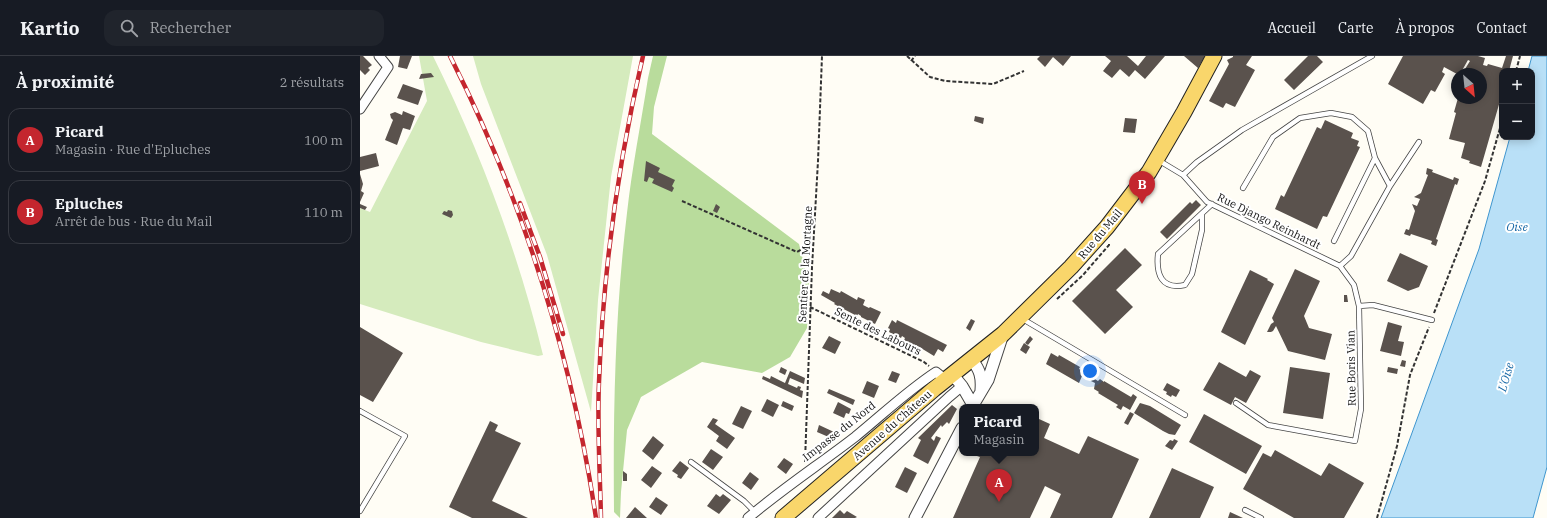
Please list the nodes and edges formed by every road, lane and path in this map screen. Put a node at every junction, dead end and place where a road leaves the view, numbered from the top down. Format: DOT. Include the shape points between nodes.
graph roads {
  1 [pos="379,56"];
  2 [pos="822,56"];
  3 [pos="907,56"];
  4 [pos="915,56"];
  5 [pos="1214,56"];
  6 [pos="1372,56"];
  7 [pos="1520,56"];
  8 [pos="911,61"];
  9 [pos="1517,68"];
  10 [pos="1024,71"];
  11 [pos="361,105"];
  12 [pos="1419,142"];
  13 [pos="1375,158"];
  14 [pos="1156,159"];
  15 [pos="1183,175"];
  16 [pos="1390,186"];
  17 [pos="1243,188"];
  18 [pos="682,200"];
  19 [pos="1212,204"];
  20 [pos="1202,214"];
  21 [pos="1334,241"];
  22 [pos="813,243"];
  23 [pos="1340,266"];
  24 [pos="1359,306"];
  25 [pos="810,307"];
  26 [pos="1021,318"];
  27 [pos="1432,320"];
  28 [pos="1003,334"];
  29 [pos="972,360"];
  30 [pos="949,378"];
  31 [pos="981,390"];
  32 [pos="1236,403"];
  33 [pos="971,404"];
  34 [pos="974,404"];
  35 [pos="360,411"];
  36 [pos="1185,415"];
  37 [pos="959,434"];
  38 [pos="691,462"];
  39 [pos="804,474"];
  40 [pos="1245,510"];
  41 [pos="360,511"];
  42 [pos="751,515"];
  43 [pos="783,518"];
  44 [pos="818,518"];
  45 [pos="915,518"];
  46 [pos="1261,518"];
  1 -- 11 [label="street" via="388,67"];
  2 -- 22 [label="path, Sentier de la Mortagne"];
  3 -- 8 [label="path"];
  4 -- 8 [label="path"];
  5 -- 14 [label="main road, Rue du Mail"];
  6 -- 15 [label="lane" via="1242,130"];
  7 -- 9 [label="path"];
  8 -- 10 [label="path" via="930,77 945,81 993,84"];
  12 -- 16 [label="lane"];
  13 -- 16 [label="lane"];
  13 -- 17 [label="lane" via="1368,131 1352,117 1331,113 1300,118 1273,137"];
  13 -- 21 [label="lane"];
  14 -- 15 [label="lane, Rue Django Reinhardt"];
  14 -- 26 [label="main road, Rue du Mail" via="1106,227"];
  15 -- 19 [label="lane, Rue Django Reinhardt" via="1207,202"];
  16 -- 23 [label="lane" via="1351,256"];
  18 -- 22 [label="path" via="797,252"];
  19 -- 20 [label="lane"];
  19 -- 23 [label="lane, Rue Django Reinhardt"];
  20 -- 20 [label="lane" via="1158,254 1159,276 1166,284 1177,287 1185,285 1192,274 1202,230"];
  22 -- 25 [label="path, Sentier de la Mortagne"];
  23 -- 24 [label="lane, Rue Boris Vian" via="1354,285"];
  24 -- 27 [label="lane" via="1373,305"];
  24 -- 32 [label="lane, Rue Boris Vian" via="1361,409 1355,442 1268,425"];
  25 -- 30 [label="path, Sente des Labours" via="924,362"];
  25 -- 39 [label="path, Sentier de la Mortagne"];
  26 -- 28 [label="main road, Rue du Mail"];
  26 -- 36 [label="lane"];
  28 -- 29 [label="main road, Avenue du Château"];
  28 -- 31 [label="street" via="988,380"];
  29 -- 30 [label="main road, Avenue du Château"];
  29 -- 31 [label="street" via="979,368"];
  30 -- 33 [label="street"];
  30 -- 39 [label="street, Impasse du Nord" via="915,386 855,437"];
  30 -- 43 [label="main road, Avenue du Château"];
  30 -- 44 [label="street" via="949,397"];
  31 -- 34 [label="street"];
  35 -- 41 [label="lane" via="405,436"];
  37 -- 45 [label="street"];
  38 -- 42 [label="lane" via="744,501"];
  39 -- 42 [label="street, Impasse du Nord"];
  40 -- 46 [label="lane"];
}
